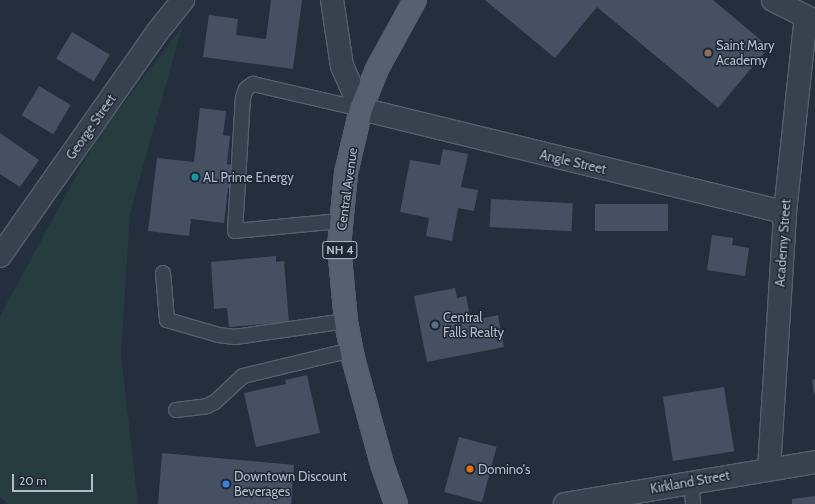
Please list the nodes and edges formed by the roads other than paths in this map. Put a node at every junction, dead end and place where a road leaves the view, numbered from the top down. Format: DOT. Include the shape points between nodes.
graph roads {
  1 [pos="184,0"];
  2 [pos="332,0"];
  3 [pos="415,0"];
  4 [pos="773,0"];
  5 [pos="811,19"];
  6 [pos="361,109"];
  7 [pos="785,212"];
  8 [pos="341,221"];
  9 [pos="0,256"];
  10 [pos="164,273"];
  11 [pos="346,321"];
  12 [pos="351,350"];
  13 [pos="176,410"];
  14 [pos="815,462"];
  15 [pos="770,469"];
  16 [pos="691,481"];
  17 [pos="396,504"];
  18 [pos="564,504"];
  19 [pos="693,504"];
  1 -- 9 [label="street, George Street" via="154,37"];
  2 -- 6 [label="street" via="342,66"];
  3 -- 6 [label="main road, Central Avenue / NH 4" via="377,69"];
  4 -- 5 [label="street"];
  5 -- 7 [label="street, Academy Street"];
  6 -- 7 [label="street, Angle Street"];
  6 -- 8 [label="main road, Central Avenue / NH 4" via="346,173"];
  6 -- 8 [label="lane" via="253,84 246,89 244,98 235,231"];
  7 -- 15 [label="street, Academy Street"];
  8 -- 11 [label="main road, Central Avenue / NH 4" via="339,247"];
  10 -- 11 [label="lane" via="167,320 219,336"];
  11 -- 12 [label="main road, Central Avenue / NH 4"];
  12 -- 13 [label="lane" via="244,376 215,402 207,406"];
  12 -- 17 [label="main road, Central Avenue / NH 4" via="364,404"];
  14 -- 15 [label="street, Kirkland Street"];
  15 -- 16 [label="street, Kirkland Street"];
  16 -- 18 [label="street, Kirkland Street"];
  16 -- 19 [label="lane"];
}
